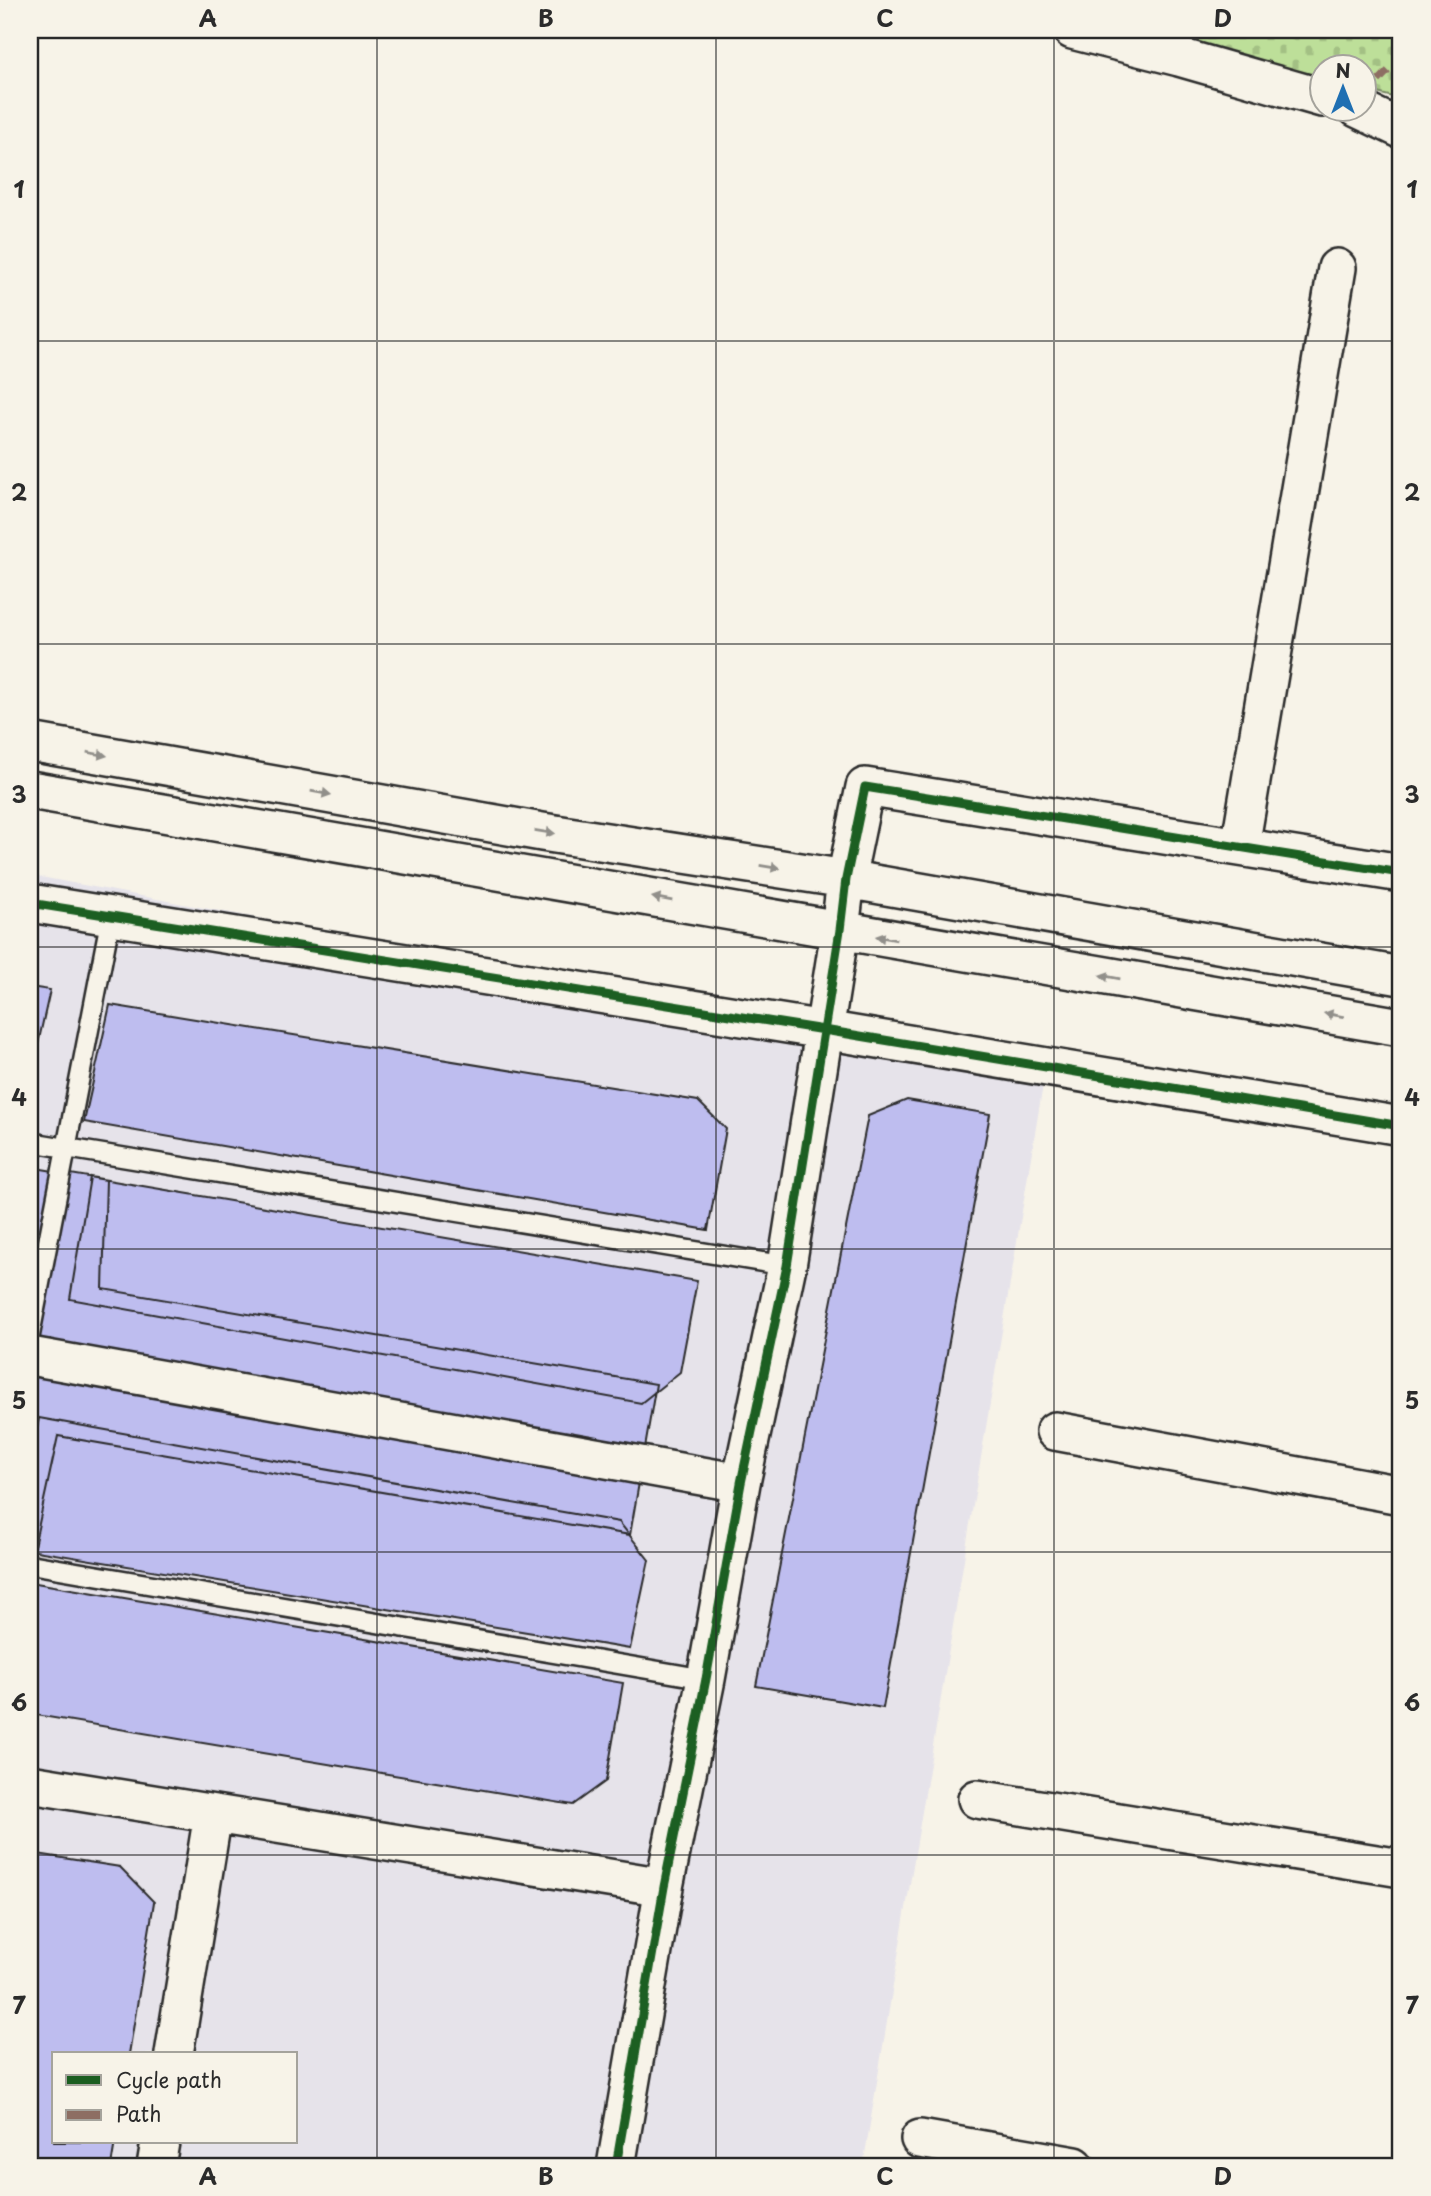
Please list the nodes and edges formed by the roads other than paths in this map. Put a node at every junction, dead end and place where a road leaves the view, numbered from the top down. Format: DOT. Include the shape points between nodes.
graph roads {
  1 [pos="1072,30"];
  2 [pos="1308,94"];
  3 [pos="1378,118"];
  4 [pos="1401,129"];
  5 [pos="1337,268"];
  6 [pos="30,742"];
  7 [pos="30,790"];
  8 [pos="1240,847"];
  9 [pos="1401,873"];
  10 [pos="846,879"];
  11 [pos="30,903"];
  12 [pos="111,916"];
  13 [pos="840,930"];
  14 [pos="1401,976"];
  15 [pos="1401,1027"];
  16 [pos="824,1030"];
  17 [pos="1401,1126"];
  18 [pos="30,1142"];
  19 [pos="65,1149"];
  20 [pos="787,1266"];
  21 [pos="30,1335"];
  22 [pos="30,1356"];
  23 [pos="1055,1431"];
  24 [pos="741,1483"];
  25 [pos="1401,1495"];
  26 [pos="30,1564"];
  27 [pos="706,1679"];
  28 [pos="30,1784"];
  29 [pos="976,1799"];
  30 [pos="213,1814"];
  31 [pos="1401,1868"];
  32 [pos="664,1887"];
  33 [pos="174,2052"];
  34 [pos="920,2139"];
  35 [pos="160,2144"];
  36 [pos="156,2166"];
  37 [pos="616,2166"];
  38 [pos="1075,2166"];
  1 -- 2 [label="street"];
  3 -- 4 [label="street"];
  5 -- 8 [label="street"];
  6 -- 10 [label="street, one-way" via="542,832"];
  13 -- 7 [label="street, one-way"];
  8 -- 9 [label="street"];
  8 -- 10 [label="street" via="865,787"];
  10 -- 13 [label="street"];
  10 -- 14 [label="street"];
  11 -- 12 [label="street"];
  12 -- 16 [label="street"];
  12 -- 19 [label="lane"];
  15 -- 13 [label="street, one-way"];
  13 -- 16 [label="street"];
  16 -- 17 [label="street"];
  16 -- 20 [label="street"];
  18 -- 19 [label="lane"];
  19 -- 20 [label="lane"];
  19 -- 21 [label="lane"];
  20 -- 24 [label="street"];
  22 -- 24 [label="street"];
  23 -- 25 [label="street"];
  24 -- 27 [label="street"];
  26 -- 27 [label="lane"];
  27 -- 32 [label="street"];
  28 -- 30 [label="street"];
  29 -- 31 [label="street"];
  30 -- 32 [label="street"];
  30 -- 33 [label="street"];
  32 -- 37 [label="street"];
  34 -- 38 [label="street"];
  35 -- 36 [label="street"];
}
